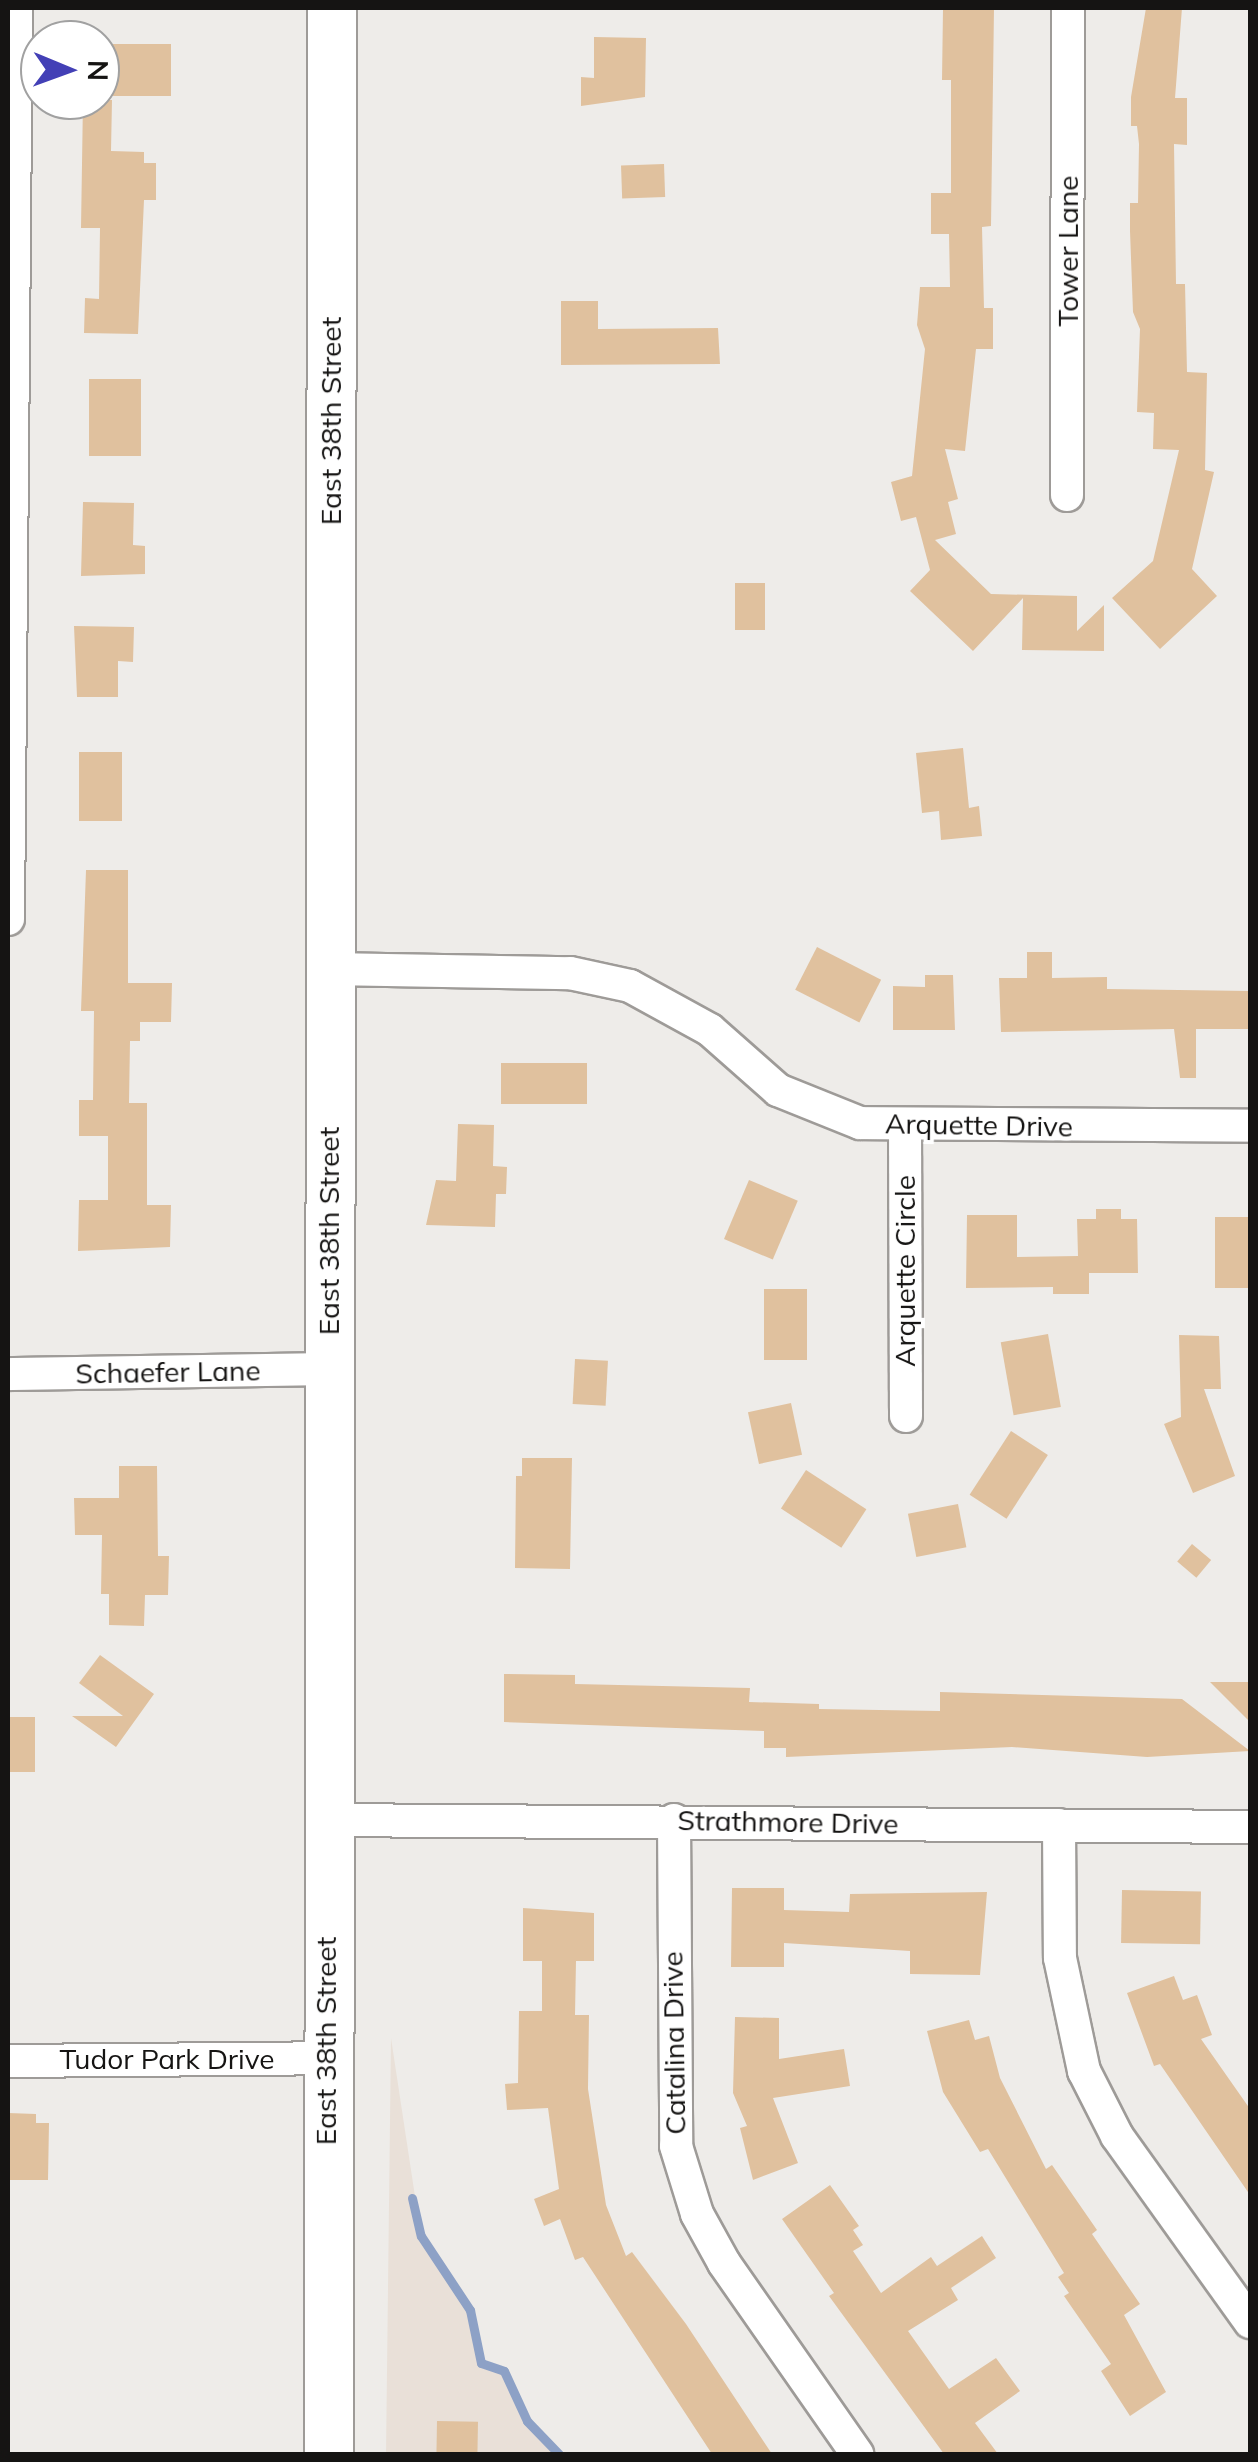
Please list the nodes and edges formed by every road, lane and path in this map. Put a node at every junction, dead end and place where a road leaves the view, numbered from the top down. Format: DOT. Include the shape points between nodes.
graph roads {
  1 [pos="16,8"];
  2 [pos="332,8"];
  3 [pos="1068,8"];
  4 [pos="9,415"];
  5 [pos="1067,494"];
  6 [pos="8,918"];
  7 [pos="330,969"];
  8 [pos="1250,1126"];
  9 [pos="905,1127"];
  10 [pos="329,1370"];
  11 [pos="8,1374"];
  12 [pos="906,1416"];
  13 [pos="325,1820"];
  14 [pos="674,1820"];
  15 [pos="1059,1824"];
  16 [pos="1250,1827"];
  17 [pos="326,2058"];
  18 [pos="8,2061"];
  19 [pos="1250,2322"];
  20 [pos="329,2454"];
  21 [pos="857,2454"];
  1 -- 4 [label="street"];
  2 -- 7 [label="main road, East 38th Street"];
  3 -- 5 [label="street, Tower Lane"];
  4 -- 6 [label="street"];
  7 -- 9 [label="street, Arquette Drive" via="570,973 630,986 685,1012 792,1098 846,1120"];
  7 -- 10 [label="main road, East 38th Street"];
  8 -- 9 [label="street, Arquette Drive"];
  9 -- 12 [label="street, Arquette Circle"];
  10 -- 11 [label="street, Schaefer Lane"];
  10 -- 13 [label="main road, East 38th Street"];
  13 -- 14 [label="street, Strathmore Drive"];
  13 -- 17 [label="main road, East 38th Street"];
  14 -- 15 [label="street, Strathmore Drive"];
  14 -- 21 [label="street, Catalina Drive" via="676,2146 697,2214 724,2263"];
  15 -- 16 [label="street, Strathmore Drive"];
  15 -- 19 [label="street" via="1060,1958 1084,2071 1117,2136"];
  17 -- 18 [label="street, Tudor Park Drive"];
  17 -- 20 [label="main road, East 38th Street"];
}
